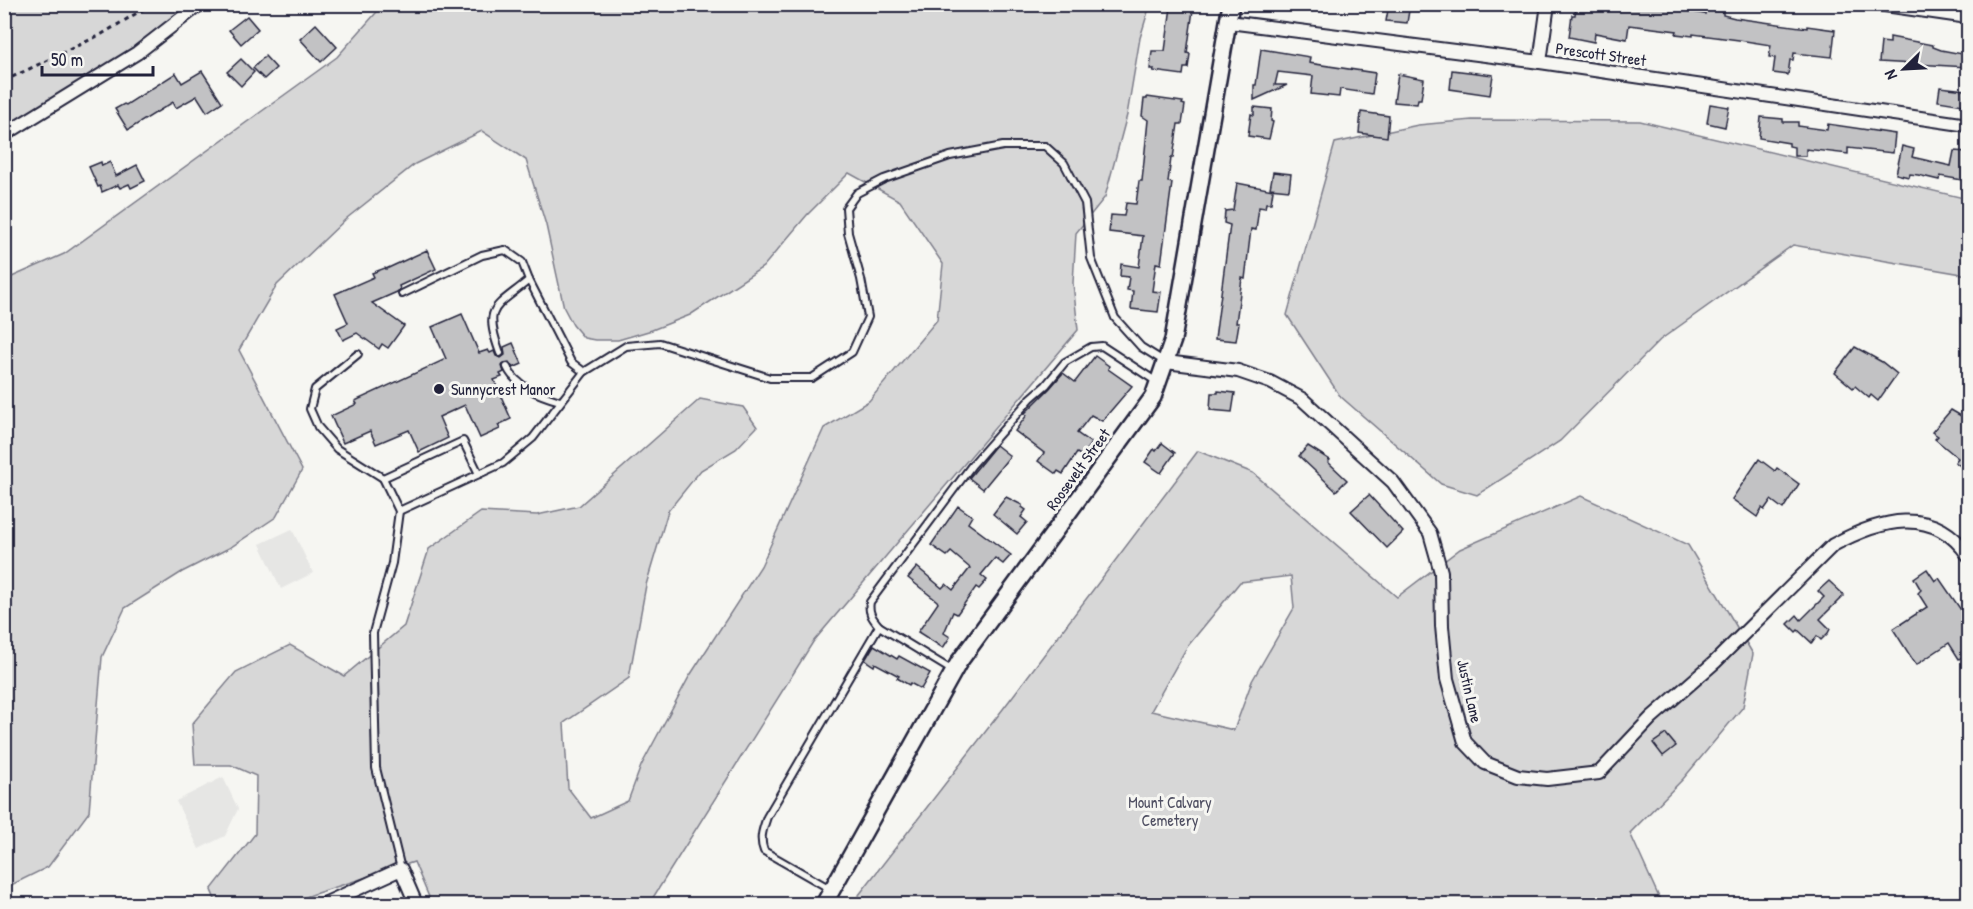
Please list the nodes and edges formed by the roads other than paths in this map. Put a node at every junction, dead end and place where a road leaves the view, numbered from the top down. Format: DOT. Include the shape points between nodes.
graph roads {
  1 [pos="200,4"];
  2 [pos="1232,4"];
  3 [pos="1548,4"];
  4 [pos="1878,4"];
  5 [pos="1968,17"];
  6 [pos="1229,22"];
  7 [pos="1540,62"];
  8 [pos="1968,125"];
  9 [pos="4,135"];
  10 [pos="529,280"];
  11 [pos="402,294"];
  12 [pos="500,353"];
  13 [pos="358,354"];
  14 [pos="1166,362"];
  15 [pos="507,367"];
  16 [pos="584,372"];
  17 [pos="1158,383"];
  18 [pos="560,402"];
  19 [pos="479,474"];
  20 [pos="383,478"];
  21 [pos="399,511"];
  22 [pos="1968,555"];
  23 [pos="879,626"];
  24 [pos="954,671"];
  25 [pos="401,869"];
  26 [pos="832,890"];
  27 [pos="324,904"];
  28 [pos="416,904"];
  29 [pos="824,904"];
  1 -- 9 [label="street" via="137,53"];
  2 -- 6 [label="street, Roosevelt Street"];
  3 -- 7 [label="street"];
  4 -- 5 [label="street"];
  6 -- 7 [label="street, Prescott Street"];
  6 -- 14 [label="street, Roosevelt Street"];
  7 -- 8 [label="street, Prescott Street"];
  10 -- 11 [label="lane" via="522,262 505,250 482,255"];
  10 -- 12 [label="lane" via="490,317"];
  10 -- 16 [label="lane" via="571,362"];
  13 -- 20 [label="lane" via="315,389 310,409 318,427 337,449"];
  14 -- 16 [label="lane" via="1141,347 1115,318 1091,258 1085,203 1064,164 1045,146 1003,146 950,156 884,179 857,193 846,208 848,232 868,317 852,352 812,378 770,378 660,343 626,346"];
  14 -- 17 [label="street, Roosevelt Street"];
  14 -- 22 [label="street, Justin Lane" via="1238,371 1294,394 1393,482 1430,533 1441,572 1447,679 1465,741 1485,763 1518,776 1546,778 1599,773 1651,718 1715,662 1833,545 1852,535 1896,521 1922,523 1940,528 1959,541"];
  15 -- 18 [label="lane" via="522,384"];
  16 -- 18 [label="lane"];
  17 -- 23 [label="lane" via="1102,346 1091,347 1065,362 972,465 881,585 869,610"];
  17 -- 24 [label="street, Roosevelt Street" via="1153,397"];
  18 -- 19 [label="lane" via="533,438 503,463"];
  19 -- 20 [label="lane" via="463,441"];
  19 -- 21 [label="lane"];
  20 -- 21 [label="lane"];
  21 -- 25 [label="lane" via="392,563 373,633 376,768"];
  23 -- 24 [label="lane"];
  23 -- 26 [label="lane" via="767,816 762,831 764,851"];
  24 -- 26 [label="street, Roosevelt Street"];
  25 -- 27 [label="street"];
  25 -- 28 [label="street"];
  26 -- 29 [label="street, Roosevelt Street"];
}
